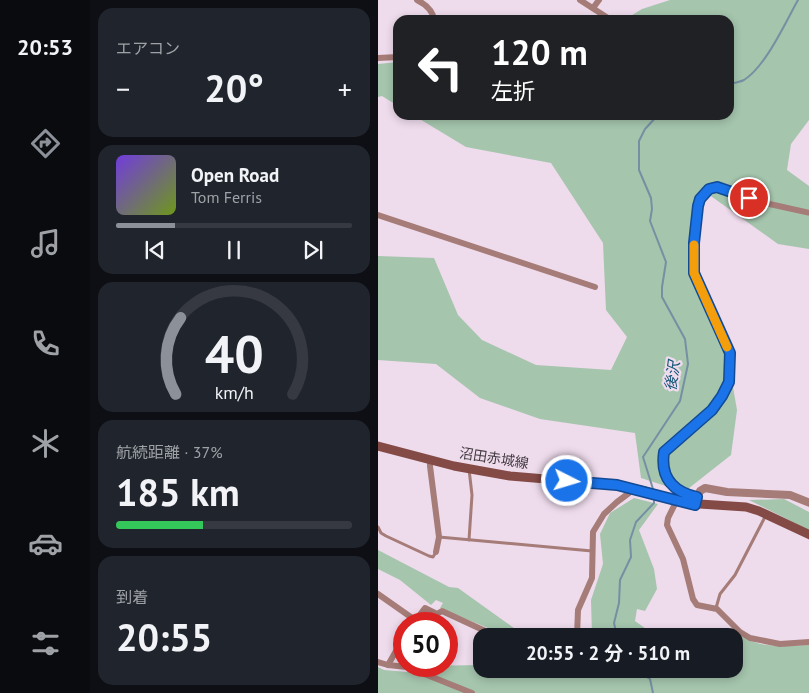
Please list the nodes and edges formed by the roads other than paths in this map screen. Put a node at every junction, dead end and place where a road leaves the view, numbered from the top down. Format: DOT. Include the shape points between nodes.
graph roads {
  1 [pos="417,0"];
  2 [pos="580,0"];
  3 [pos="599,0"];
  4 [pos="593,8"];
  5 [pos="433,15"];
  6 [pos="604,15"];
  7 [pos="393,57"];
  8 [pos="378,58"];
  9 [pos="810,213"];
  10 [pos="378,214"];
  11 [pos="595,288"];
  12 [pos="378,446"];
  13 [pos="430,460"];
  14 [pos="469,469"];
  15 [pos="633,488"];
  16 [pos="672,499"];
  17 [pos="696,501"];
  18 [pos="810,503"];
  19 [pos="767,514"];
  20 [pos="378,527"];
  21 [pos="810,536"];
  22 [pos="440,537"];
  23 [pos="469,540"];
  24 [pos="592,551"];
  25 [pos="436,552"];
  26 [pos="378,594"];
  27 [pos="716,608"];
  28 [pos="401,612"];
  29 [pos="422,612"];
  30 [pos="433,612"];
  31 [pos="458,618"];
  32 [pos="479,628"];
  33 [pos="577,628"];
  34 [pos="810,642"];
  35 [pos="393,656"];
  36 [pos="378,662"];
  37 [pos="388,665"];
  38 [pos="472,693"];
  1 -- 5 [label="street"];
  2 -- 4 [label="street"];
  3 -- 4 [label="street"];
  4 -- 6 [label="street"];
  7 -- 8 [label="street"];
  9 -- 17 [label="street" via="717,187 709,189 700,199 694,273 730,353 729,382 712,410 664,452 663,461 671,485"];
  10 -- 11 [label="street"];
  12 -- 13 [label="main road, 沼田赤城線"];
  13 -- 14 [label="main road, 沼田赤城線"];
  13 -- 22 [label="street"];
  14 -- 15 [label="main road, 沼田赤城線"];
  14 -- 23 [label="lane" via="472,494"];
  15 -- 16 [label="main road, 沼田赤城線"];
  15 -- 24 [label="street" via="599,521"];
  16 -- 17 [label="main road, 沼田赤城線"];
  16 -- 27 [label="street" via="667,525 683,559 693,599 697,605"];
  17 -- 18 [label="street" via="705,488 790,496"];
  17 -- 19 [label="main road, 沼田赤城線" via="746,507"];
  19 -- 21 [label="main road, 沼田赤城線"];
  19 -- 27 [label="lane" via="735,575 720,594"];
  20 -- 25 [label="lane" via="386,536 429,556"];
  22 -- 23 [label="lane"];
  22 -- 25 [label="street"];
  23 -- 24 [label="lane"];
  24 -- 33 [label="street" via="592,578 578,610"];
  26 -- 28 [label="street"];
  27 -- 34 [label="street" via="750,638 780,644"];
  29 -- 30 [label="street" via="425,608"];
  31 -- 32 [label="street"];
  35 -- 37 [label="street"];
  36 -- 37 [label="street"];
  37 -- 38 [label="street" via="407,667"];
}
